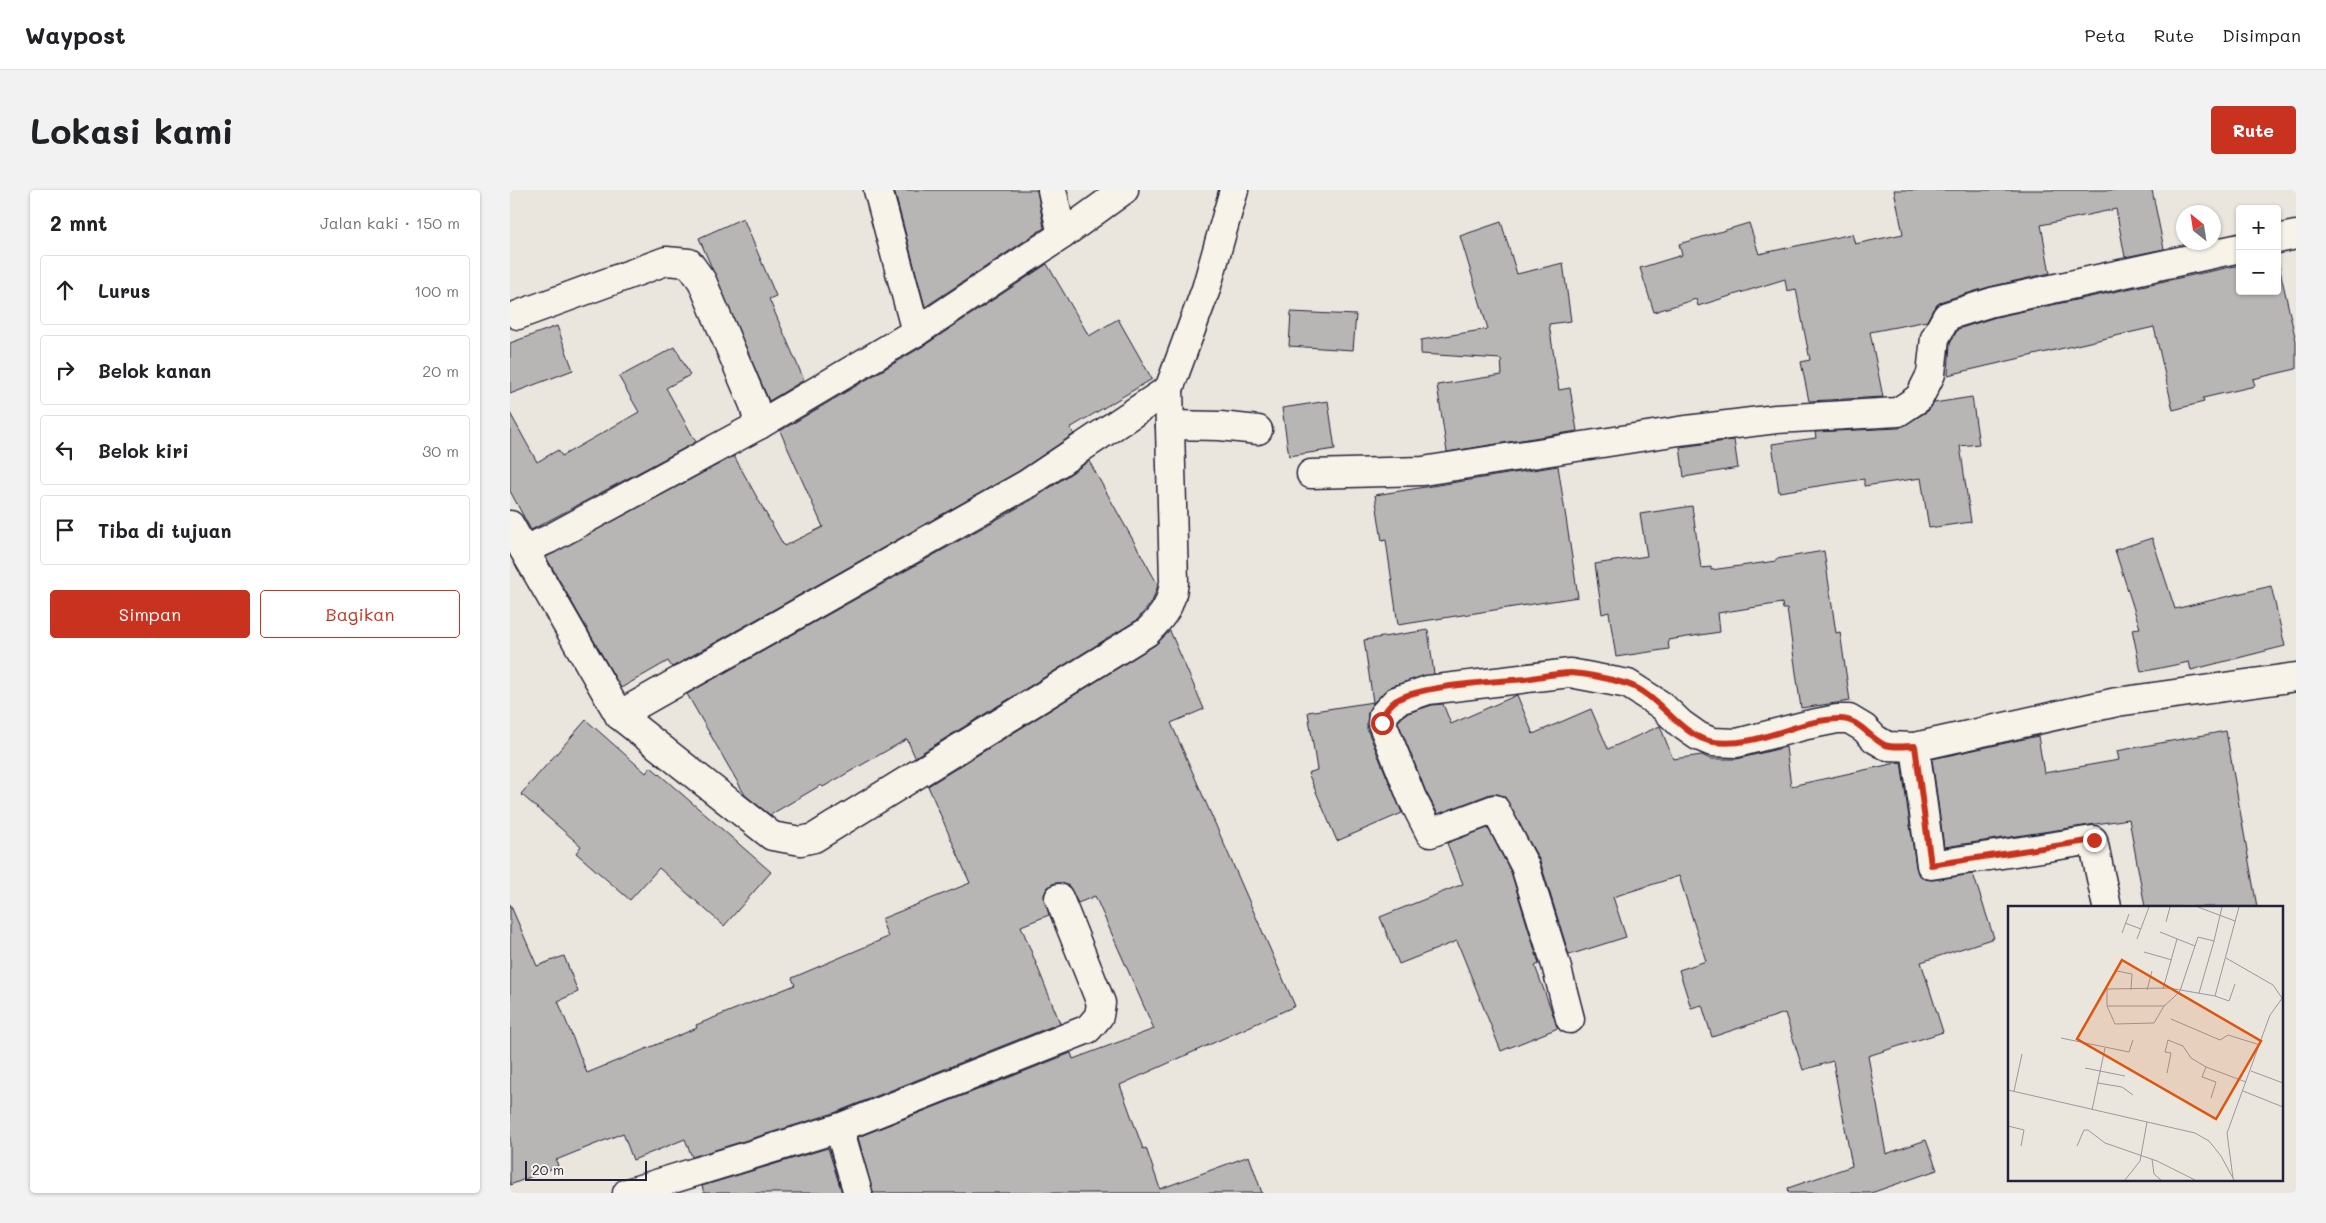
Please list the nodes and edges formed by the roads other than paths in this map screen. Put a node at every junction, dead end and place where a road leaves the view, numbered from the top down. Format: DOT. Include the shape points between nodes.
graph roads {
  1 [pos="878,190"];
  2 [pos="1052,190"];
  3 [pos="1124,190"];
  4 [pos="1234,190"];
  5 [pos="1062,235"];
  6 [pos="2296,235"];
  7 [pos="2281,238"];
  8 [pos="2236,249"];
  9 [pos="518,315"];
  10 [pos="916,332"];
  11 [pos="1169,390"];
  12 [pos="760,425"];
  13 [pos="1170,425"];
  14 [pos="1258,430"];
  15 [pos="1310,474"];
  16 [pos="510,525"];
  17 [pos="524,550"];
  18 [pos="2296,677"];
  19 [pos="619,715"];
  20 [pos="1915,746"];
  21 [pos="1059,898"];
  22 [pos="2107,906"];
  23 [pos="1570,1019"];
  24 [pos="839,1128"];
  25 [pos="627,1193"];
  26 [pos="858,1193"];
  1 -- 10 [label="street"];
  2 -- 5 [label="street"];
  3 -- 5 [label="street"];
  4 -- 11 [label="street" via="1206,289"];
  5 -- 10 [label="street"];
  6 -- 7 [label="street"];
  8 -- 15 [label="street" via="1992,302 1948,316 1935,338 1931,374 1918,398 1898,412 1776,419 1679,431 1423,471"];
  9 -- 12 [label="street" via="666,262 690,263 702,281"];
  10 -- 12 [label="street"];
  11 -- 13 [label="street"];
  11 -- 19 [label="street" via="1027,484"];
  12 -- 17 [label="street"];
  13 -- 14 [label="street"];
  13 -- 19 [label="street" via="1174,582 1172,598 1164,614 1147,632 814,838 801,841 772,836"];
  16 -- 17 [label="street"];
  17 -- 19 [label="street"];
  18 -- 20 [label="street" via="2117,702"];
  20 -- 22 [label="street" via="1931,865 2094,840"];
  20 -- 23 [label="street" via="1887,746 1849,719 1807,725 1737,743 1712,742 1698,736 1661,704 1628,684 1570,673 1428,690 1396,701 1383,715 1382,723 1430,833 1495,810 1525,866"];
  21 -- 24 [label="street" via="1101,1003 1099,1016 1088,1029"];
  24 -- 25 [label="street"];
  24 -- 26 [label="street"];
}
